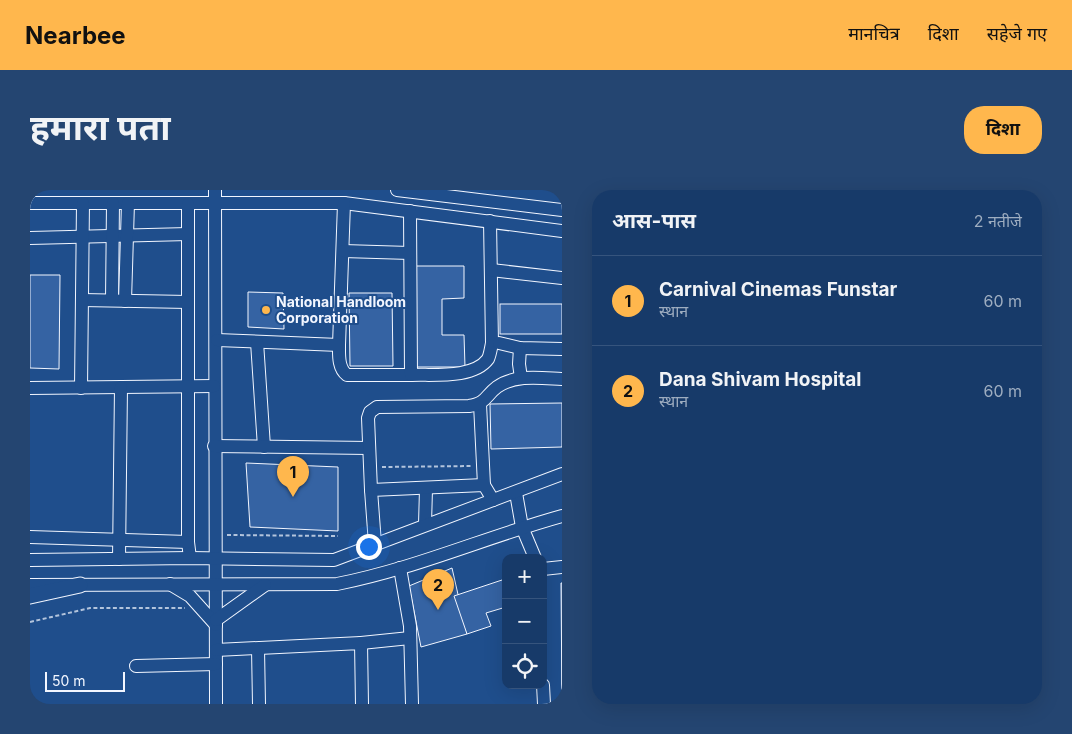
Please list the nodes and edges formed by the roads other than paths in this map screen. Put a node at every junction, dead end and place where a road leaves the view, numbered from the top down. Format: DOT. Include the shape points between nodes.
graph roads {
  1 [pos="215,190"];
  2 [pos="397,190"];
  3 [pos="344,202"];
  4 [pos="30,203"];
  5 [pos="83,203"];
  6 [pos="113,203"];
  7 [pos="128,203"];
  8 [pos="188,204"];
  9 [pos="214,204"];
  10 [pos="410,210"];
  11 [pos="562,210"];
  12 [pos="490,221"];
  13 [pos="562,230"];
  14 [pos="188,234"];
  15 [pos="112,236"];
  16 [pos="127,236"];
  17 [pos="83,237"];
  18 [pos="30,238"];
  19 [pos="342,251"];
  20 [pos="410,253"];
  21 [pos="491,270"];
  22 [pos="562,278"];
  23 [pos="82,300"];
  24 [pos="112,300"];
  25 [pos="125,301"];
  26 [pos="188,302"];
  27 [pos="216,340"];
  28 [pos="256,342"];
  29 [pos="499,344"];
  30 [pos="339,345"];
  31 [pos="520,348"];
  32 [pos="562,350"];
  33 [pos="411,375"];
  34 [pos="521,378"];
  35 [pos="562,379"];
  36 [pos="214,386"];
  37 [pos="121,387"];
  38 [pos="188,387"];
  39 [pos="30,388"];
  40 [pos="81,388"];
  41 [pos="480,404"];
  42 [pos="214,446"];
  43 [pos="264,446"];
  44 [pos="369,448"];
  45 [pos="562,474"];
  46 [pos="484,485"];
  47 [pos="426,489"];
  48 [pos="371,490"];
  49 [pos="516,493"];
  50 [pos="493,500"];
  51 [pos="562,516"];
  52 [pos="425,524"];
  53 [pos="522,527"];
  54 [pos="30,537"];
  55 [pos="119,541"];
  56 [pos="188,542"];
  57 [pos="375,544"];
  58 [pos="533,554"];
  59 [pos="190,558"];
  60 [pos="216,558"];
  61 [pos="119,559"];
  62 [pos="30,560"];
  63 [pos="562,567"];
  64 [pos="400,568"];
  65 [pos="547,569"];
  66 [pos="170,584"];
  67 [pos="215,584"];
  68 [pos="268,584"];
  69 [pos="30,585"];
  70 [pos="80,585"];
  71 [pos="30,596"];
  72 [pos="216,622"];
  73 [pos="410,638"];
  74 [pos="361,643"];
  75 [pos="258,649"];
  76 [pos="216,650"];
  77 [pos="216,664"];
  78 [pos="136,666"];
  79 [pos="543,689"];
  80 [pos="216,704"];
  81 [pos="259,704"];
  82 [pos="362,704"];
  83 [pos="412,704"];
  84 [pos="544,704"];
  1 -- 9 [label="street"];
  2 -- 11 [label="street"];
  3 -- 9 [label="street"];
  3 -- 10 [label="street"];
  3 -- 19 [label="street"];
  4 -- 5 [label="street"];
  5 -- 6 [label="street"];
  5 -- 17 [label="street"];
  6 -- 7 [label="street"];
  6 -- 15 [label="street"];
  7 -- 8 [label="street"];
  7 -- 16 [label="street"];
  8 -- 9 [label="street"];
  8 -- 14 [label="street"];
  9 -- 27 [label="street"];
  10 -- 12 [label="street"];
  10 -- 20 [label="street"];
  12 -- 13 [label="street"];
  12 -- 21 [label="street"];
  14 -- 16 [label="street"];
  14 -- 26 [label="street"];
  15 -- 16 [label="street"];
  15 -- 17 [label="street"];
  15 -- 24 [label="street"];
  16 -- 25 [label="street"];
  17 -- 18 [label="street"];
  17 -- 23 [label="street"];
  19 -- 20 [label="street"];
  19 -- 30 [label="street"];
  20 -- 33 [label="street"];
  21 -- 22 [label="street"];
  21 -- 33 [label="street" via="492,343 488,358 476,368 464,372"];
  23 -- 24 [label="street"];
  23 -- 40 [label="street"];
  24 -- 25 [label="street"];
  25 -- 26 [label="street"];
  26 -- 38 [label="street"];
  27 -- 28 [label="street"];
  27 -- 36 [label="street"];
  28 -- 30 [label="street"];
  28 -- 43 [label="street"];
  29 -- 31 [label="street"];
  30 -- 33 [label="street" via="339,361 347,375"];
  31 -- 32 [label="street"];
  31 -- 34 [label="street"];
  34 -- 35 [label="street"];
  34 -- 41 [label="street" via="496,387"];
  36 -- 38 [label="street"];
  36 -- 42 [label="street"];
  37 -- 38 [label="street"];
  37 -- 40 [label="street"];
  37 -- 55 [label="street"];
  38 -- 56 [label="street"];
  39 -- 40 [label="street"];
  41 -- 44 [label="street" via="377,407 368,418"];
  41 -- 46 [label="street"];
  42 -- 43 [label="street"];
  42 -- 60 [label="street"];
  43 -- 44 [label="street"];
  44 -- 48 [label="street"];
  45 -- 49 [label="street"];
  46 -- 47 [label="street"];
  46 -- 50 [label="street"];
  47 -- 48 [label="street"];
  47 -- 52 [label="street"];
  48 -- 57 [label="street"];
  49 -- 50 [label="street"];
  49 -- 53 [label="street"];
  50 -- 52 [label="street"];
  51 -- 53 [label="street"];
  52 -- 57 [label="street"];
  53 -- 58 [label="street"];
  53 -- 64 [label="street"];
  54 -- 55 [label="street"];
  55 -- 56 [label="street"];
  55 -- 61 [label="street"];
  56 -- 59 [label="street"];
  57 -- 60 [label="street" via="334,560"];
  59 -- 60 [label="street"];
  59 -- 61 [label="street"];
  60 -- 67 [label="street"];
  61 -- 62 [label="street"];
  63 -- 65 [label="street"];
  64 -- 68 [label="street" via="380,576 337,584"];
  64 -- 73 [label="street"];
  66 -- 67 [label="street"];
  66 -- 70 [label="street"];
  66 -- 72 [label="street" via="190,596"];
  67 -- 68 [label="street"];
  67 -- 72 [label="street"];
  68 -- 72 [label="street" via="251,593"];
  69 -- 70 [label="street"];
  70 -- 71 [label="main road"];
  72 -- 76 [label="street"];
  73 -- 74 [label="street"];
  73 -- 83 [label="street"];
  74 -- 75 [label="street"];
  74 -- 82 [label="street"];
  75 -- 76 [label="street"];
  75 -- 81 [label="street"];
  76 -- 77 [label="street"];
  77 -- 78 [label="street"];
  77 -- 80 [label="street"];
  79 -- 84 [label="street"];
}
